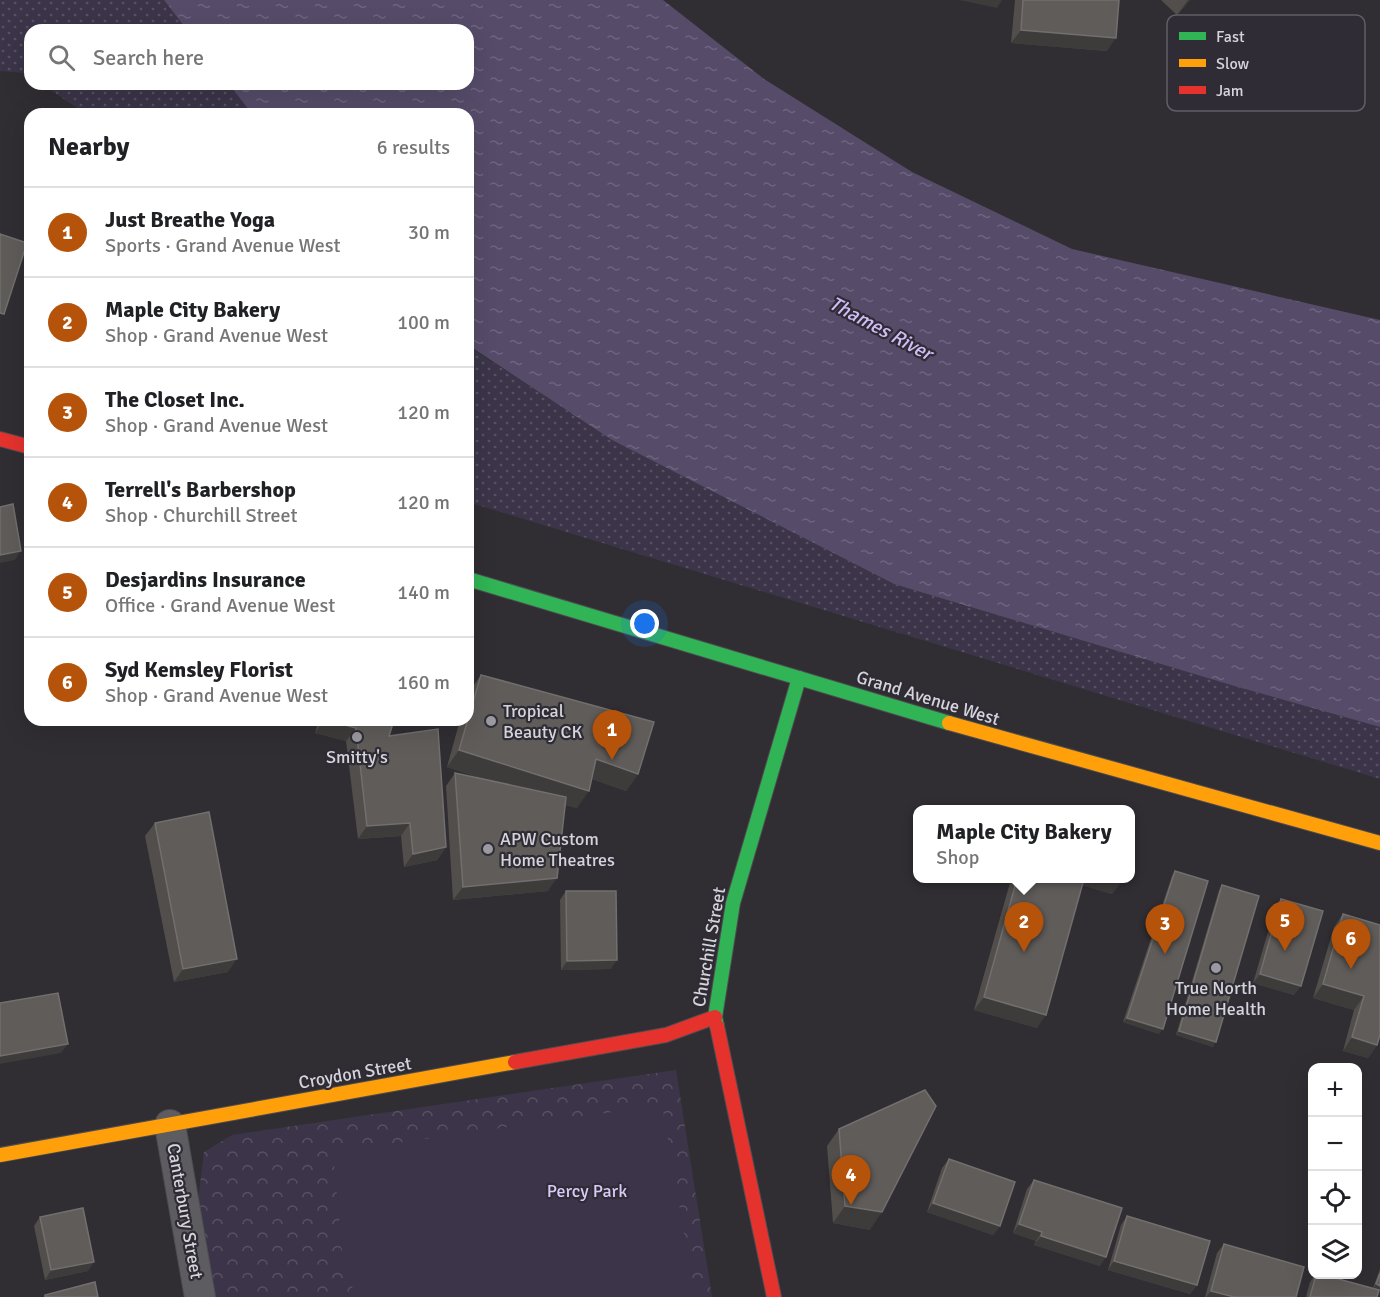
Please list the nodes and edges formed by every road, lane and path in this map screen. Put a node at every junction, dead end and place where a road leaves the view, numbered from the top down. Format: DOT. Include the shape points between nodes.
graph roads {
  1 [pos="0,439"];
  2 [pos="24,445"];
  3 [pos="474,581"];
  4 [pos="799,678"];
  5 [pos="1380,843"];
  6 [pos="715,1017"];
  7 [pos="170,1125"];
  8 [pos="0,1155"];
  9 [pos="200,1297"];
  10 [pos="774,1297"];
  1 -- 2 [label="street"];
  3 -- 4 [label="street, Grand Avenue West"];
  4 -- 5 [label="street, Grand Avenue West" via="988,735"];
  4 -- 6 [label="street, Churchill Street" via="733,903"];
  6 -- 7 [label="street, Croydon Street" via="666,1035"];
  6 -- 10 [label="street, Churchill Street"];
  7 -- 8 [label="street, Croydon Street"];
  7 -- 9 [label="street, Canterbury Street"];
}
